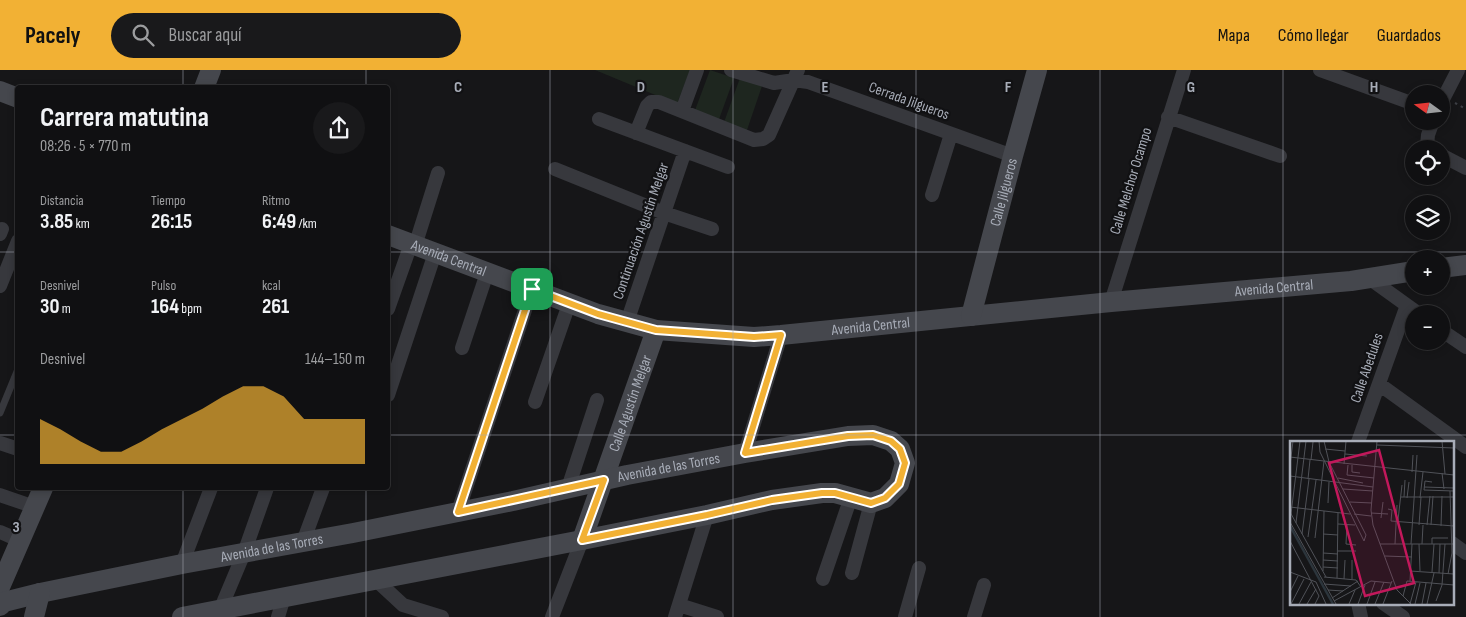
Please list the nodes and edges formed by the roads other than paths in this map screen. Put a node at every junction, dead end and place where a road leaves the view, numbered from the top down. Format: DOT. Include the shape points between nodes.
graph roads {
  1 [pos="210,70"];
  2 [pos="697,70"];
  3 [pos="731,70"];
  4 [pos="1037,70"];
  5 [pos="1184,70"];
  6 [pos="1458,70"];
  7 [pos="1329,72"];
  8 [pos="796,75"];
  9 [pos="205,85"];
  10 [pos="1450,86"];
  11 [pos="0,91"];
  12 [pos="15,97"];
  13 [pos="1405,101"];
  14 [pos="682,111"];
  15 [pos="1168,117"];
  16 [pos="599,119"];
  17 [pos="636,132"];
  18 [pos="951,134"];
  19 [pos="685,151"];
  20 [pos="1013,156"];
  21 [pos="1280,156"];
  22 [pos="1450,160"];
  23 [pos="728,167"];
  24 [pos="1466,168"];
  25 [pos="555,169"];
  26 [pos="438,174"];
  27 [pos="932,195"];
  28 [pos="664,213"];
  29 [pos="712,229"];
  30 [pos="390,236"];
  31 [pos="413,245"];
  32 [pos="15,248"];
  33 [pos="435,253"];
  34 [pos="1466,265"];
  35 [pos="1450,267"];
  36 [pos="487,272"];
  37 [pos="1405,272"];
  38 [pos="1368,278"];
  39 [pos="0,286"];
  40 [pos="532,289"];
  41 [pos="1111,302"];
  42 [pos="390,304"];
  43 [pos="569,304"];
  44 [pos="1407,305"];
  45 [pos="1405,311"];
  46 [pos="971,316"];
  47 [pos="627,322"];
  48 [pos="656,330"];
  49 [pos="781,335"];
  50 [pos="1450,336"];
  51 [pos="1466,347"];
  52 [pos="462,348"];
  53 [pos="15,376"];
  54 [pos="1379,384"];
  55 [pos="390,389"];
  56 [pos="597,400"];
  57 [pos="535,402"];
  58 [pos="0,413"];
  59 [pos="1358,441"];
  60 [pos="0,443"];
  61 [pos="15,445"];
  62 [pos="1466,447"];
  63 [pos="745,453"];
  64 [pos="604,480"];
  65 [pos="568,488"];
  66 [pos="42,490"];
  67 [pos="210,490"];
  68 [pos="265,490"];
  69 [pos="322,490"];
  70 [pos="0,496"];
  71 [pos="851,497"];
  72 [pos="871,503"];
  73 [pos="35,507"];
  74 [pos="458,512"];
  75 [pos="707,515"];
  76 [pos="0,532"];
  77 [pos="582,540"];
  78 [pos="21,541"];
  79 [pos="304,542"];
  80 [pos="1454,544"];
  81 [pos="244,553"];
  82 [pos="1466,553"];
  83 [pos="182,564"];
  84 [pos="919,568"];
  85 [pos="852,573"];
  86 [pos="823,579"];
  87 [pos="376,580"];
  88 [pos="984,585"];
  89 [pos="0,587"];
  90 [pos="40,593"];
  91 [pos="284,597"];
  92 [pos="1358,604"];
  93 [pos="1384,604"];
  94 [pos="0,606"];
  95 [pos="677,611"];
  96 [pos="219,614"];
  97 [pos="34,617"];
  98 [pos="182,617"];
  99 [pos="278,617"];
  100 [pos="442,617"];
  101 [pos="552,617"];
  102 [pos="717,617"];
  103 [pos="905,617"];
  104 [pos="974,617"];
  105 [pos="1361,617"];
  106 [pos="1403,617"];
  1 -- 9 [label="main road"];
  2 -- 14 [label="street"];
  3 -- 8 [label="street, Cerrada Jilgueros" via="774,83"];
  4 -- 20 [label="main road, Calle Jilgueros"];
  5 -- 15 [label="street, Calle Melchor Ocampo"];
  6 -- 10 [label="street"];
  7 -- 13 [label="street"];
  8 -- 14 [label="street" via="769,135 763,139 754,140"];
  8 -- 18 [label="street, Cerrada Jilgueros"];
  11 -- 12 [label="main road"];
  14 -- 17 [label="street" via="651,102"];
  15 -- 21 [label="street"];
  15 -- 41 [label="street, Calle Melchor Ocampo"];
  16 -- 17 [label="street"];
  17 -- 19 [label="street"];
  18 -- 20 [label="street, Cerrada Jilgueros"];
  18 -- 27 [label="street"];
  19 -- 23 [label="street"];
  19 -- 28 [label="street, Continuación Agustín Melgar"];
  20 -- 46 [label="main road, Calle Jilgueros"];
  22 -- 24 [label="street"];
  25 -- 28 [label="street"];
  26 -- 31 [label="street"];
  28 -- 29 [label="street"];
  28 -- 47 [label="street, Continuación Agustín Melgar"];
  30 -- 31 [label="main road, Avenida Central"];
  31 -- 33 [label="main road, Avenida Central"];
  31 -- 42 [label="street"];
  32 -- 39 [label="street"];
  33 -- 36 [label="main road, Avenida Central"];
  33 -- 55 [label="street"];
  34 -- 35 [label="main road"];
  36 -- 40 [label="main road, Avenida Central"];
  36 -- 52 [label="street"];
  37 -- 38 [label="main road, Avenida Central"];
  38 -- 41 [label="main road, Avenida Central"];
  38 -- 44 [label="street"];
  40 -- 43 [label="main road, Avenida Central"];
  40 -- 74 [label="street"];
  41 -- 46 [label="main road, Avenida Central"];
  43 -- 47 [label="main road, Avenida Central"];
  43 -- 57 [label="street"];
  45 -- 54 [label="street, Calle Abedules"];
  46 -- 49 [label="main road, Avenida Central"];
  47 -- 48 [label="main road, Avenida Central"];
  48 -- 49 [label="main road, Avenida Central" via="754,337"];
  48 -- 64 [label="main road, Calle Agustín Melgar"];
  49 -- 63 [label="street"];
  50 -- 51 [label="street"];
  53 -- 58 [label="lane"];
  54 -- 59 [label="street, Calle Abedules"];
  54 -- 62 [label="street"];
  56 -- 65 [label="street"];
  60 -- 61 [label="street"];
  63 -- 64 [label="main road, Avenida de las Torres"];
  63 -- 72 [label="main road, Avenida de las Torres" via="848,436 873,435 891,441 900,449 905,463 903,472 899,484 885,498"];
  64 -- 65 [label="main road, Avenida de las Torres"];
  64 -- 77 [label="main road, Calle Agustín Melgar"];
  65 -- 74 [label="main road, Avenida de las Torres"];
  66 -- 73 [label="main road"];
  67 -- 83 [label="street"];
  68 -- 81 [label="street"];
  69 -- 79 [label="street"];
  70 -- 73 [label="street"];
  71 -- 72 [label="main road"];
  71 -- 75 [label="main road" via="822,493 772,500"];
  71 -- 86 [label="street"];
  72 -- 85 [label="street"];
  73 -- 78 [label="main road"];
  74 -- 79 [label="main road, Avenida de las Torres"];
  75 -- 77 [label="main road"];
  75 -- 95 [label="street"];
  76 -- 78 [label="street"];
  77 -- 87 [label="main road"];
  77 -- 101 [label="street, Calle Agustín Melgar"];
  78 -- 89 [label="main road"];
  79 -- 81 [label="main road, Avenida de las Torres"];
  80 -- 82 [label="street"];
  81 -- 83 [label="main road, Avenida de las Torres"];
  81 -- 96 [label="street"];
  83 -- 90 [label="main road, Avenida de las Torres"];
  84 -- 103 [label="street"];
  87 -- 91 [label="main road"];
  87 -- 100 [label="street" via="403,605"];
  88 -- 104 [label="street"];
  90 -- 94 [label="main road, Avenida de las Torres" via="4,602"];
  90 -- 97 [label="main road"];
  91 -- 96 [label="main road"];
  91 -- 99 [label="street"];
  92 -- 105 [label="street"];
  93 -- 106 [label="street"];
  95 -- 102 [label="street"];
  96 -- 98 [label="main road"];
}
